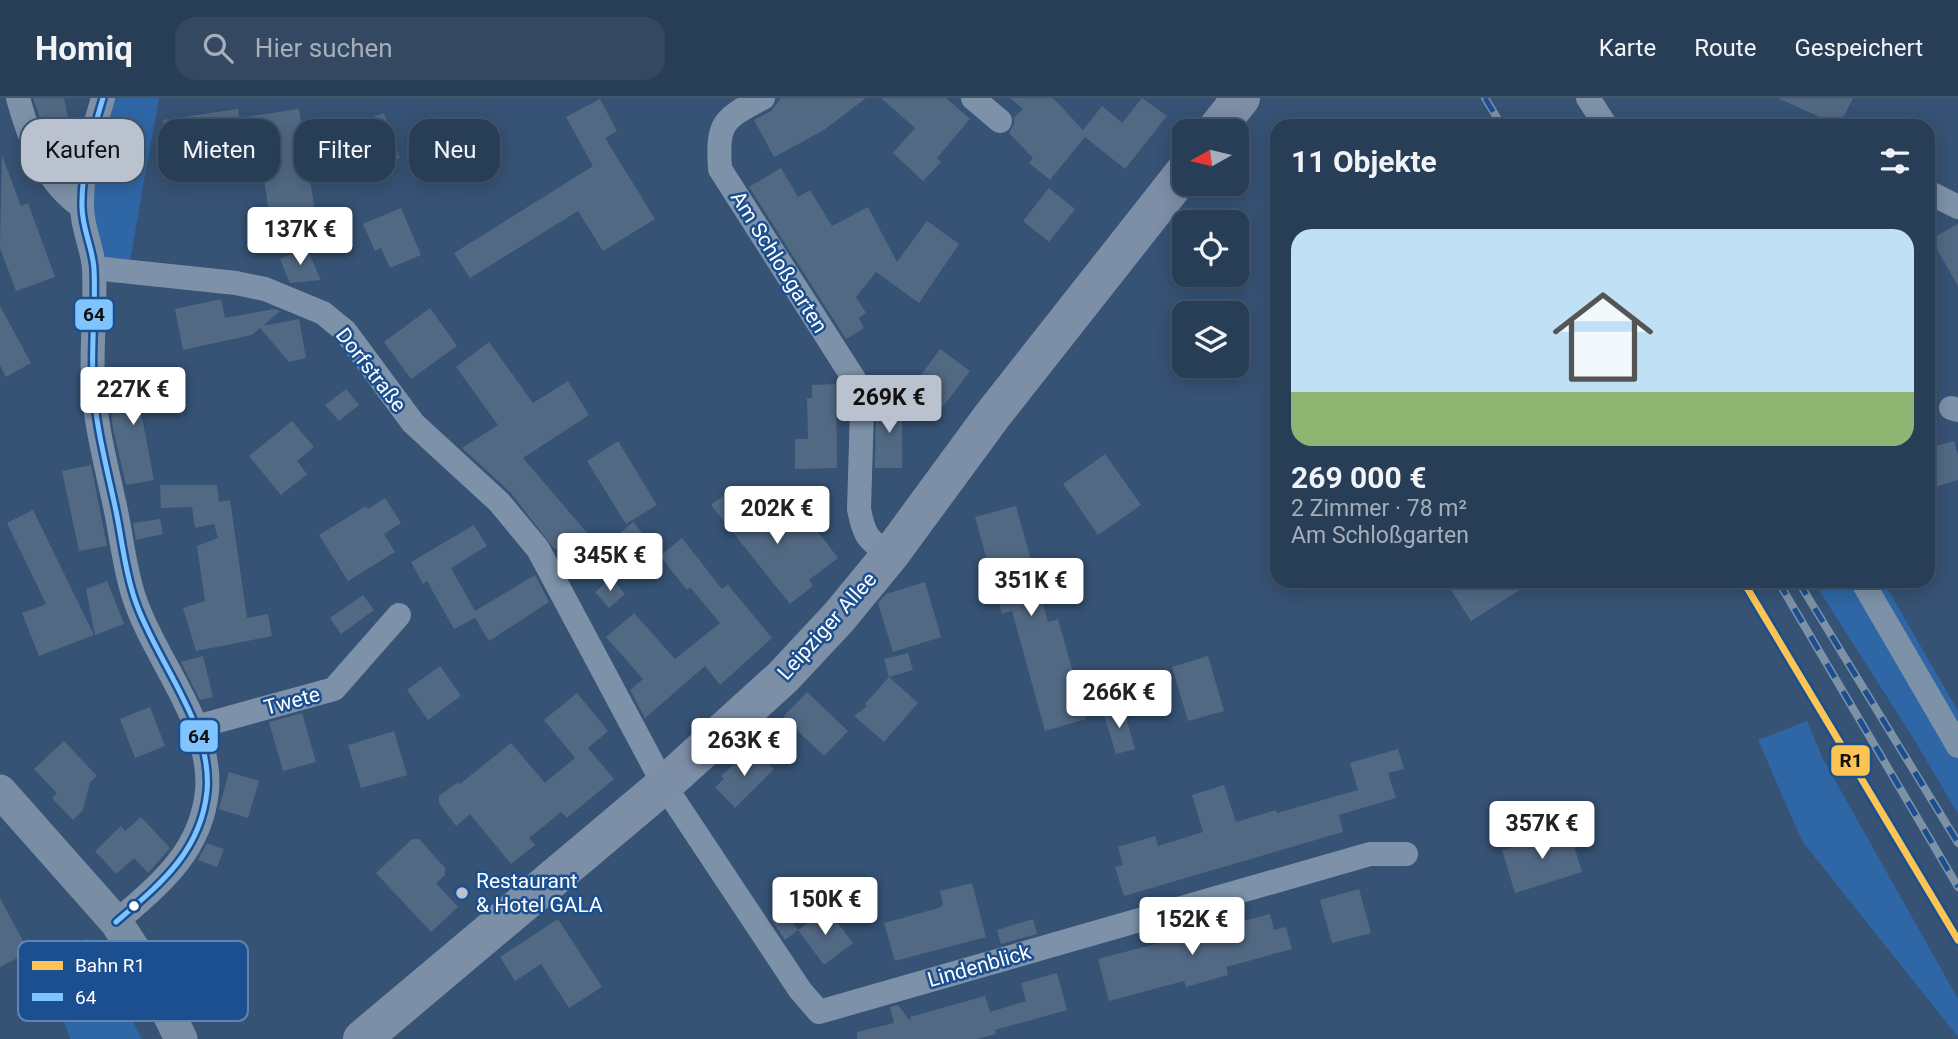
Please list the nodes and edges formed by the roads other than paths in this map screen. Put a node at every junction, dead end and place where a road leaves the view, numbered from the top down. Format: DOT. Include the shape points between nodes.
graph roads {
  1 [pos="18,98"];
  2 [pos="103,98"];
  3 [pos="763,98"];
  4 [pos="973,98"];
  5 [pos="1241,98"];
  6 [pos="1588,98"];
  7 [pos="1224,119"];
  8 [pos="1602,119"];
  9 [pos="1000,121"];
  10 [pos="1172,188"];
  11 [pos="1935,196"];
  12 [pos="82,207"];
  13 [pos="1958,207"];
  14 [pos="94,268"];
  15 [pos="890,555"];
  16 [pos="1866,588"];
  17 [pos="399,615"];
  18 [pos="196,727"];
  19 [pos="1958,746"];
  20 [pos="664,785"];
  21 [pos="0,791"];
  22 [pos="1406,854"];
  23 [pos="116,922"];
  24 [pos="128,941"];
  25 [pos="172,1021"];
  26 [pos="181,1039"];
  27 [pos="362,1039"];
  1 -- 12 [label="street" via="50,177 65,196"];
  2 -- 12 [label="street" via="90,145"];
  3 -- 15 [label="street, Am Schloßgarten" via="729,117 718,141 720,169 854,379 862,408 862,524 868,540"];
  4 -- 9 [label="street"];
  5 -- 7 [label="main road"];
  6 -- 8 [label="street"];
  10 -- 15 [label="main road, Leipziger Allee" via="992,416"];
  11 -- 13 [label="street"];
  12 -- 14 [label="street"];
  14 -- 18 [label="street" via="93,383 134,597 149,638"];
  14 -- 20 [label="street, Dorfstraße" via="265,289 323,313 345,331 413,423 499,502 538,549"];
  15 -- 20 [label="main road, Leipziger Allee" via="783,677"];
  16 -- 19 [label="street"];
  17 -- 18 [label="street, Twete" via="334,689"];
  18 -- 23 [label="street" via="207,769 198,825 182,860"];
  20 -- 22 [label="street, Lindenblick" via="819,1012 1370,853"];
  20 -- 27 [label="main road, Leipziger Allee"];
  21 -- 23 [label="street"];
  23 -- 24 [label="street"];
  25 -- 26 [label="street"];
}
